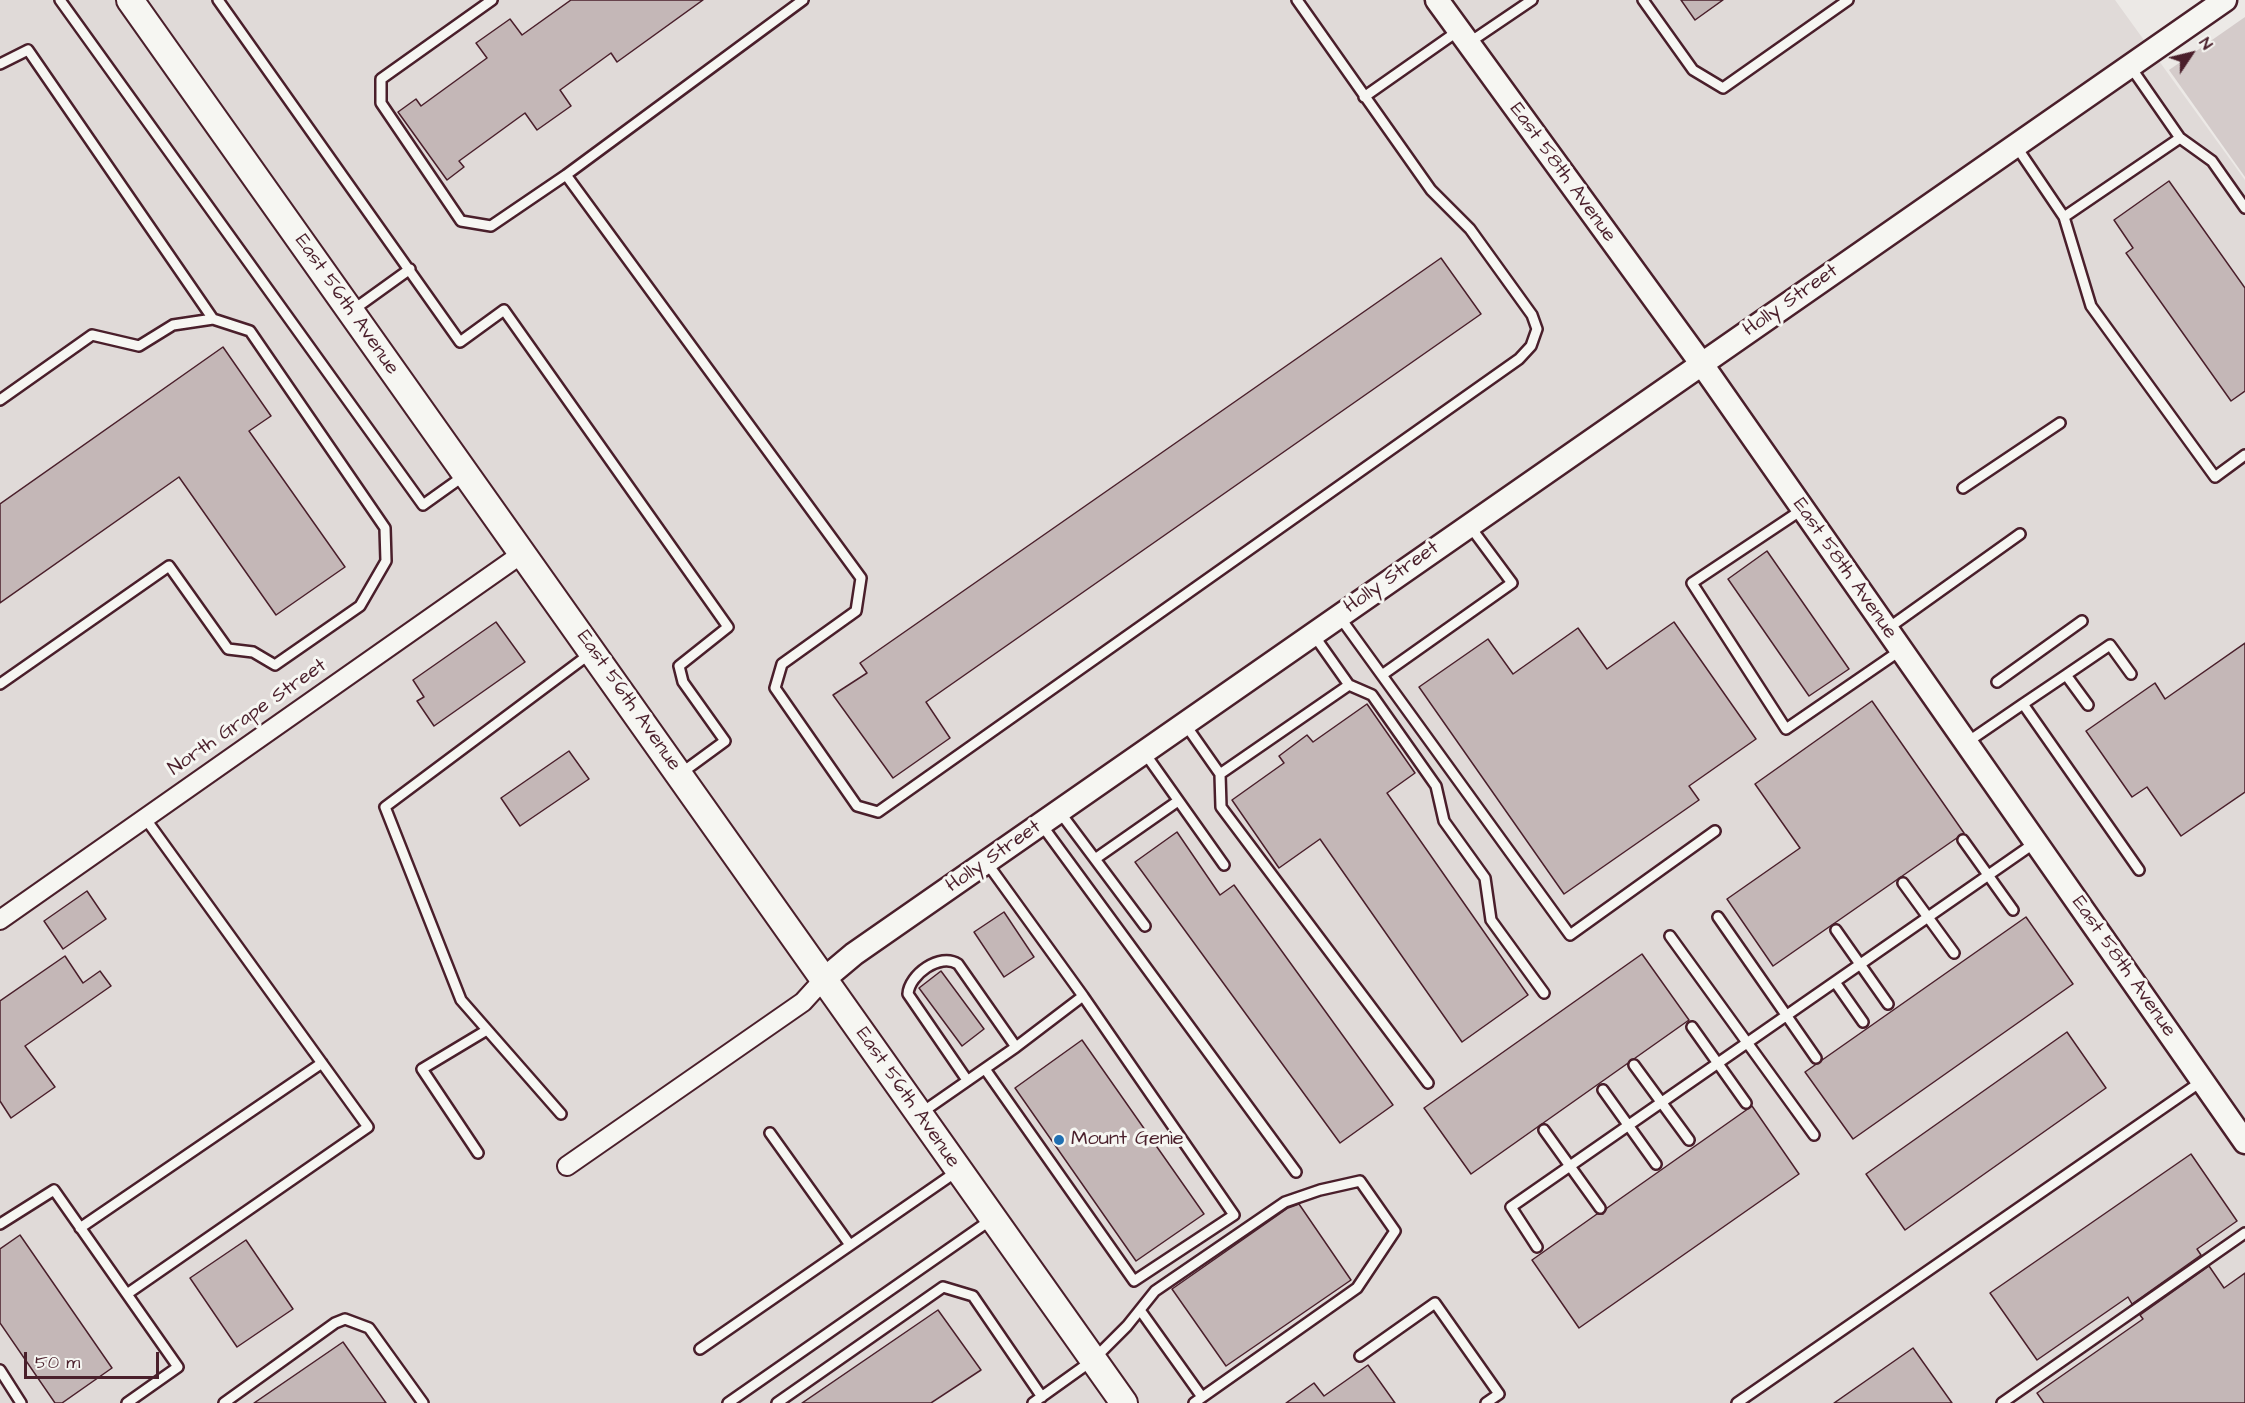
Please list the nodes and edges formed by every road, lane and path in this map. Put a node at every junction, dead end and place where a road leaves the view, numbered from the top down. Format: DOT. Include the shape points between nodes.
graph roads {
  1 [pos="60,0"];
  2 [pos="130,0"];
  3 [pos="218,0"];
  4 [pos="492,0"];
  5 [pos="803,0"];
  6 [pos="1297,0"];
  7 [pos="1437,0"];
  8 [pos="1532,0"];
  9 [pos="1643,0"];
  10 [pos="1848,0"];
  11 [pos="2225,0"];
  12 [pos="1463,37"];
  13 [pos="0,64"];
  14 [pos="2130,66"];
  15 [pos="1364,97"];
  16 [pos="2180,138"];
  17 [pos="2016,145"];
  18 [pos="566,175"];
  19 [pos="2245,208"];
  20 [pos="2064,217"];
  21 [pos="410,269"];
  22 [pos="351,311"];
  23 [pos="213,320"];
  24 [pos="1701,363"];
  25 [pos="0,400"];
  26 [pos="2060,423"];
  27 [pos="2245,455"];
  28 [pos="467,474"];
  29 [pos="1964,488"];
  30 [pos="1803,508"];
  31 [pos="1469,525"];
  32 [pos="2020,534"];
  33 [pos="523,552"];
  34 [pos="1339,616"];
  35 [pos="2082,621"];
  36 [pos="1887,629"];
  37 [pos="1313,634"];
  38 [pos="1901,650"];
  39 [pos="593,652"];
  40 [pos="2131,674"];
  41 [pos="1382,675"];
  42 [pos="2066,675"];
  43 [pos="1997,681"];
  44 [pos="0,684"];
  45 [pos="1348,685"];
  46 [pos="2023,704"];
  47 [pos="2088,705"];
  48 [pos="1185,724"];
  49 [pos="1966,743"];
  50 [pos="1144,752"];
  51 [pos="680,774"];
  52 [pos="1220,774"];
  53 [pos="1178,801"];
  54 [pos="1059,811"];
  55 [pos="146,818"];
  56 [pos="1041,824"];
  57 [pos="1715,831"];
  58 [pos="1963,840"];
  59 [pos="2036,842"];
  60 [pos="1095,859"];
  61 [pos="986,862"];
  62 [pos="1224,866"];
  63 [pos="2139,870"];
  64 [pos="1988,875"];
  65 [pos="1903,883"];
  66 [pos="2013,910"];
  67 [pos="1718,917"];
  68 [pos="1928,917"];
  69 [pos="0,920"];
  70 [pos="1145,926"];
  71 [pos="1836,930"];
  72 [pos="1670,936"];
  73 [pos="1954,953"];
  74 [pos="1860,964"];
  75 [pos="823,980"];
  76 [pos="1835,982"];
  77 [pos="1544,993"];
  78 [pos="1083,996"];
  79 [pos="1888,1004"];
  80 [pos="1786,1016"];
  81 [pos="1863,1022"];
  82 [pos="1692,1027"];
  83 [pos="487,1029"];
  84 [pos="1748,1042"];
  85 [pos="1016,1047"];
  86 [pos="1816,1058"];
  87 [pos="322,1063"];
  88 [pos="1718,1063"];
  89 [pos="1634,1065"];
  90 [pos="985,1069"];
  91 [pos="967,1080"];
  92 [pos="2202,1081"];
  93 [pos="1428,1083"];
  94 [pos="1603,1090"];
  95 [pos="1661,1103"];
  96 [pos="1746,1103"];
  97 [pos="561,1114"];
  98 [pos="919,1114"];
  99 [pos="1627,1126"];
  100 [pos="1544,1130"];
  101 [pos="770,1133"];
  102 [pos="1814,1135"];
  103 [pos="1689,1140"];
  104 [pos="2245,1142"];
  105 [pos="478,1153"];
  106 [pos="1656,1164"];
  107 [pos="567,1166"];
  108 [pos="1570,1166"];
  109 [pos="958,1170"];
  110 [pos="1296,1172"];
  111 [pos="1600,1208"];
  112 [pos="993,1218"];
  113 [pos="0,1224"];
  114 [pos="80,1228"];
  115 [pos="2245,1233"];
  116 [pos="850,1245"];
  117 [pos="1537,1247"];
  118 [pos="127,1294"];
  119 [pos="1140,1310"];
  120 [pos="700,1349"];
  121 [pos="1360,1356"];
  122 [pos="1093,1360"];
  123 [pos="0,1370"];
  124 [pos="1042,1397"];
  125 [pos="1198,1400"];
  126 [pos="21,1403"];
  127 [pos="127,1403"];
  128 [pos="224,1403"];
  129 [pos="423,1403"];
  130 [pos="728,1403"];
  131 [pos="777,1403"];
  132 [pos="1033,1403"];
  133 [pos="1124,1403"];
  134 [pos="1486,1403"];
  135 [pos="1737,1403"];
  136 [pos="2002,1403"];
  1 -- 28 [label="lane" via="423,505"];
  2 -- 22 [label="main road, East 56th Avenue"];
  3 -- 21 [label="lane"];
  4 -- 18 [label="lane" via="381,79 381,103 461,221 491,226"];
  5 -- 18 [label="lane"];
  6 -- 15 [label="lane"];
  7 -- 12 [label="street, East 58th Avenue"];
  8 -- 12 [label="lane"];
  9 -- 10 [label="lane" via="1693,70 1723,88"];
  11 -- 14 [label="street, Holly Street"];
  12 -- 15 [label="lane"];
  12 -- 24 [label="street, East 58th Avenue"];
  13 -- 23 [label="lane" via="28,51"];
  14 -- 16 [label="lane"];
  14 -- 17 [label="street, Holly Street"];
  15 -- 18 [label="lane" via="1431,190 1470,229 1532,315 1537,329 1531,346 1509,366 878,812 857,806 775,688 782,664 856,611 861,578"];
  16 -- 19 [label="lane" via="2212,161"];
  16 -- 20 [label="lane"];
  17 -- 20 [label="lane"];
  17 -- 24 [label="street, Holly Street"];
  20 -- 27 [label="lane" via="2091,306 2214,477"];
  21 -- 22 [label="lane"];
  21 -- 51 [label="lane" via="460,342 504,310 728,627 679,666 683,682 725,741"];
  22 -- 28 [label="main road, East 56th Avenue"];
  23 -- 25 [label="lane" via="173,325 139,346 92,335"];
  23 -- 44 [label="lane" via="250,331 385,528 386,561 360,606 275,665 253,652 228,649 169,566"];
  24 -- 30 [label="street, East 58th Avenue"];
  24 -- 31 [label="street, Holly Street"];
  26 -- 29 [label="lane"];
  28 -- 33 [label="main road, East 56th Avenue"];
  30 -- 36 [label="street, East 58th Avenue"];
  30 -- 38 [label="lane" via="1692,583 1786,729"];
  31 -- 34 [label="street, Holly Street"];
  31 -- 41 [label="lane" via="1512,583"];
  32 -- 36 [label="lane"];
  33 -- 39 [label="main road, East 56th Avenue"];
  33 -- 55 [label="street, North Grape Street"];
  34 -- 37 [label="street, Holly Street"];
  34 -- 41 [label="lane"];
  35 -- 43 [label="lane"];
  36 -- 38 [label="street, East 58th Avenue"];
  37 -- 45 [label="lane"];
  37 -- 48 [label="street, Holly Street"];
  38 -- 49 [label="street, East 58th Avenue"];
  39 -- 51 [label="main road, East 56th Avenue"];
  39 -- 83 [label="lane" via="385,807 461,999"];
  40 -- 42 [label="lane" via="2110,645"];
  41 -- 57 [label="lane" via="1570,935"];
  42 -- 46 [label="lane"];
  42 -- 47 [label="lane"];
  45 -- 52 [label="lane"];
  45 -- 77 [label="lane" via="1372,695 1436,786 1444,821 1485,878 1491,920"];
  46 -- 49 [label="lane"];
  46 -- 63 [label="lane"];
  48 -- 50 [label="street, Holly Street"];
  48 -- 52 [label="lane"];
  49 -- 59 [label="street, East 58th Avenue"];
  50 -- 53 [label="lane"];
  50 -- 54 [label="street, Holly Street"];
  51 -- 75 [label="main road, East 56th Avenue"];
  52 -- 93 [label="lane" via="1221,807"];
  53 -- 60 [label="lane"];
  53 -- 62 [label="lane"];
  54 -- 56 [label="street, Holly Street"];
  54 -- 60 [label="lane"];
  55 -- 69 [label="street, North Grape Street"];
  55 -- 87 [label="lane"];
  56 -- 61 [label="street, Holly Street"];
  56 -- 110 [label="lane"];
  58 -- 64 [label="lane"];
  59 -- 64 [label="lane"];
  59 -- 92 [label="street, East 58th Avenue"];
  60 -- 70 [label="lane"];
  61 -- 75 [label="street, Holly Street"];
  61 -- 78 [label="lane"];
  64 -- 66 [label="lane"];
  64 -- 68 [label="lane"];
  65 -- 68 [label="lane"];
  67 -- 80 [label="lane"];
  68 -- 73 [label="lane"];
  68 -- 74 [label="lane"];
  71 -- 74 [label="lane"];
  72 -- 84 [label="lane"];
  74 -- 76 [label="lane"];
  74 -- 79 [label="lane"];
  75 -- 98 [label="main road, East 56th Avenue"];
  75 -- 107 [label="street, Holly Street" via="803,1002"];
  76 -- 80 [label="lane"];
  76 -- 81 [label="lane"];
  78 -- 85 [label="lane"];
  78 -- 90 [label="lane" via="1234,1215 1134,1281"];
  80 -- 84 [label="lane"];
  80 -- 86 [label="lane"];
  82 -- 88 [label="lane"];
  83 -- 97 [label="lane"];
  83 -- 105 [label="lane" via="422,1069"];
  84 -- 88 [label="lane"];
  84 -- 102 [label="lane"];
  85 -- 90 [label="lane"];
  85 -- 91 [label="lane" via="951,959 942,960 914,978 908,994"];
  87 -- 114 [label="lane"];
  87 -- 118 [label="lane" via="368,1127"];
  88 -- 95 [label="lane"];
  88 -- 96 [label="lane"];
  89 -- 95 [label="lane"];
  90 -- 91 [label="lane"];
  91 -- 98 [label="lane"];
  92 -- 104 [label="street, East 58th Avenue"];
  92 -- 135 [label="lane"];
  94 -- 99 [label="lane"];
  95 -- 99 [label="lane"];
  95 -- 103 [label="lane"];
  98 -- 109 [label="main road, East 56th Avenue"];
  99 -- 106 [label="lane"];
  99 -- 108 [label="lane"];
  100 -- 108 [label="lane"];
  101 -- 116 [label="lane"];
  108 -- 111 [label="lane"];
  108 -- 117 [label="lane" via="1511,1207"];
  109 -- 112 [label="main road, East 56th Avenue"];
  109 -- 116 [label="lane"];
  112 -- 122 [label="main road, East 56th Avenue"];
  112 -- 130 [label="lane"];
  113 -- 114 [label="lane" via="54,1190"];
  114 -- 118 [label="lane"];
  115 -- 136 [label="lane"];
  116 -- 120 [label="lane"];
  118 -- 127 [label="lane" via="178,1367"];
  119 -- 122 [label="lane"];
  119 -- 125 [label="lane"];
  119 -- 125 [label="lane" via="1155,1291 1285,1202 1320,1190 1360,1181 1395,1231 1357,1288"];
  121 -- 134 [label="lane" via="1435,1303 1499,1394"];
  122 -- 124 [label="lane"];
  122 -- 133 [label="main road, East 56th Avenue"];
  123 -- 126 [label="lane"];
  124 -- 131 [label="lane" via="973,1296 943,1287"];
  124 -- 132 [label="lane"];
  128 -- 129 [label="lane" via="345,1319 369,1328"];
}
